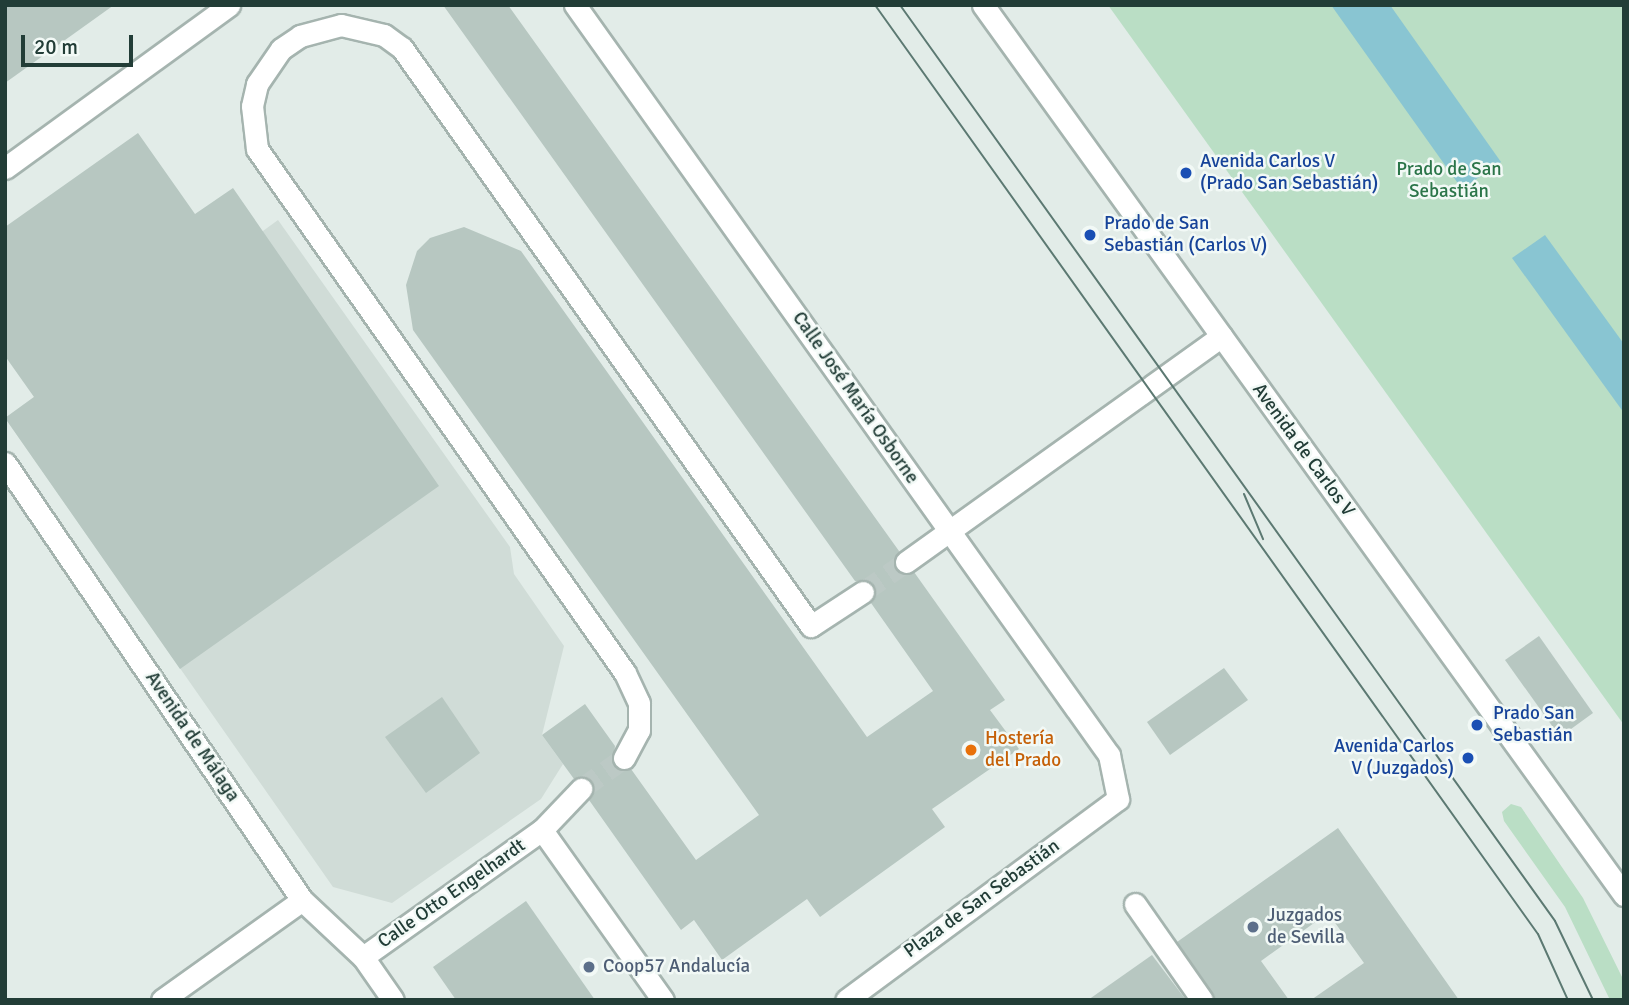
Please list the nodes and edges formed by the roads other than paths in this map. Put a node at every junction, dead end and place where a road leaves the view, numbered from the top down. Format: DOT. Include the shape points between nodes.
graph roads {
  1 [pos="229,5"];
  2 [pos="575,5"];
  3 [pos="984,5"];
  4 [pos="5,168"];
  5 [pos="1222,336"];
  6 [pos="5,463"];
  7 [pos="950,532"];
  8 [pos="906,562"];
  9 [pos="863,592"];
  10 [pos="624,758"];
  11 [pos="581,789"];
  12 [pos="1118,799"];
  13 [pos="542,830"];
  14 [pos="1624,895"];
  15 [pos="302,900"];
  16 [pos="1135,904"];
  17 [pos="363,957"];
  18 [pos="162,1000"];
  19 [pos="393,1000"];
  20 [pos="663,1000"];
  21 [pos="846,1000"];
  22 [pos="1202,1000"];
  1 -- 4 [label="street"];
  2 -- 7 [label="street, Calle José María Osborne"];
  3 -- 5 [label="street, Avenida de Carlos V"];
  5 -- 7 [label="street"];
  5 -- 14 [label="street, Avenida de Carlos V"];
  6 -- 15 [label="street, Avenida de Málaga"];
  7 -- 8 [label="street"];
  7 -- 12 [label="street, Calle José María Osborne" via="1109,755"];
  9 -- 10 [label="street" via="811,626 402,48 384,35 341,25 300,36 281,49 257,84 252,116 257,149 625,673 639,703 639,730"];
  11 -- 13 [label="street"];
  12 -- 21 [label="street, Plaza de San Sebastián"];
  13 -- 17 [label="street, Calle Otto Engelhardt"];
  13 -- 20 [label="street, Calle Otto Engelhardt"];
  15 -- 17 [label="street, Avenida de Málaga"];
  15 -- 18 [label="street"];
  16 -- 22 [label="street"];
  17 -- 19 [label="street, Avenida de Málaga"];
}
